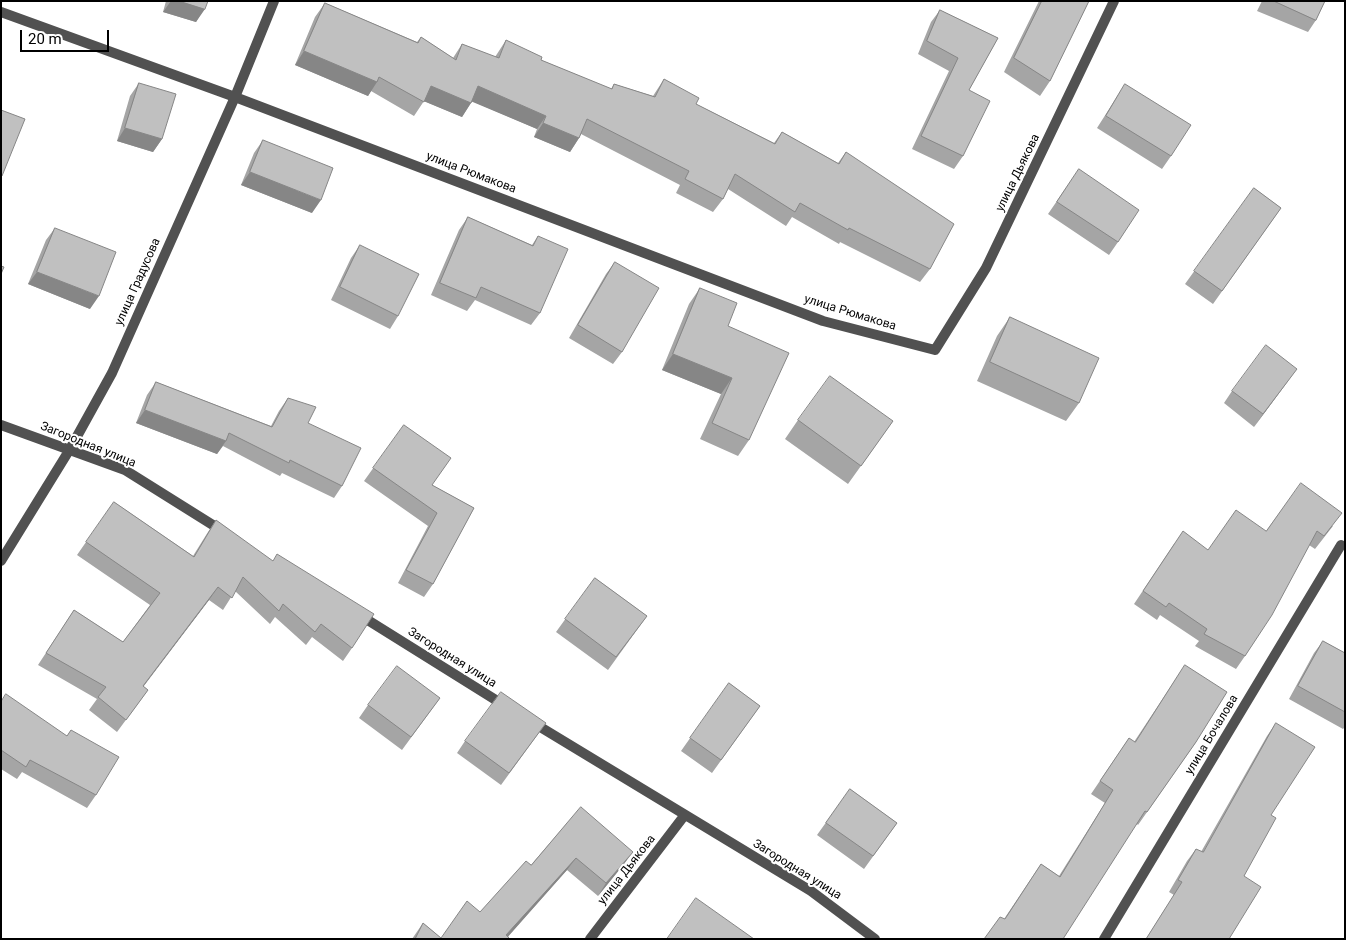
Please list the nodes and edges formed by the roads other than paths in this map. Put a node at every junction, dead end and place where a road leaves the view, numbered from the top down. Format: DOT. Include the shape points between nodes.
graph roads {
  1 [pos="274,1"];
  2 [pos="1114,1"];
  3 [pos="1,12"];
  4 [pos="234,97"];
  5 [pos="935,350"];
  6 [pos="1,425"];
  7 [pos="70,448"];
  8 [pos="235,538"];
  9 [pos="1341,545"];
  10 [pos="1,561"];
  11 [pos="345,607"];
  12 [pos="684,816"];
  13 [pos="590,939"];
  14 [pos="876,939"];
  15 [pos="1104,939"];
  1 -- 4 [label="street, улица Градусова"];
  2 -- 5 [label="street, улица Дьякова" via="986,268"];
  3 -- 4 [label="street, улица Рюмакова"];
  4 -- 5 [label="street, улица Рюмакова" via="824,321"];
  4 -- 7 [label="street, улица Градусова" via="112,373"];
  6 -- 7 [label="street, Загородная улица"];
  7 -- 8 [label="street, Загородная улица" via="125,470"];
  7 -- 10 [label="street, улица Градусова"];
  9 -- 15 [label="street, улица Бочалова"];
  11 -- 12 [label="street, Загородная улица"];
  12 -- 13 [label="street, улица Дьякова"];
  12 -- 14 [label="street, Загородная улица" via="811,891"];
}
